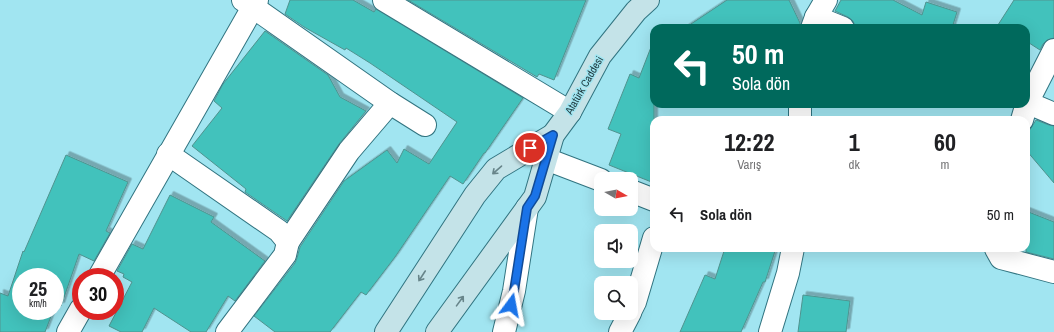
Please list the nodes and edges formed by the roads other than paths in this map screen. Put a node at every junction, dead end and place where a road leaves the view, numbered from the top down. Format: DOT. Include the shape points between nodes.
graph roads {
  1 [pos="384,0"];
  2 [pos="648,0"];
  3 [pos="251,2"];
  4 [pos="818,15"];
  5 [pos="835,24"];
  6 [pos="1054,50"];
  7 [pos="1030,98"];
  8 [pos="390,103"];
  9 [pos="1025,108"];
  10 [pos="570,112"];
  11 [pos="1054,114"];
  12 [pos="425,125"];
  13 [pos="553,135"];
  14 [pos="168,154"];
  15 [pos="546,159"];
  16 [pos="594,177"];
  17 [pos="638,194"];
  18 [pos="650,198"];
  19 [pos="527,208"];
  20 [pos="288,242"];
  21 [pos="650,251"];
  22 [pos="792,252"];
  23 [pos="998,252"];
  24 [pos="104,268"];
  25 [pos="1054,272"];
  26 [pos="638,292"];
  27 [pos="75,320"];
  28 [pos="626,320"];
  29 [pos="68,332"];
  30 [pos="227,332"];
  31 [pos="386,332"];
  32 [pos="437,332"];
  33 [pos="504,332"];
  34 [pos="620,332"];
  35 [pos="770,332"];
  1 -- 10 [label="street"];
  2 -- 10 [label="main road, Atatürk Caddesi" via="600,56"];
  3 -- 8 [label="street"];
  3 -- 14 [label="street"];
  4 -- 5 [label="street"];
  6 -- 7 [label="street"];
  8 -- 12 [label="street"];
  8 -- 20 [label="street" via="348,151"];
  9 -- 11 [label="street"];
  10 -- 13 [label="main road, Atatürk Caddesi"];
  13 -- 15 [label="main road"];
  13 -- 31 [label="main road, one-way" via="496,170 475,195"];
  14 -- 20 [label="street" via="279,231"];
  14 -- 24 [label="street"];
  15 -- 16 [label="street"];
  15 -- 19 [label="main road" via="535,196"];
  17 -- 18 [label="street"];
  32 -- 19 [label="main road, one-way"];
  19 -- 33 [label="street" via="514,291"];
  20 -- 30 [label="street" via="285,255"];
  21 -- 26 [label="street"];
  22 -- 35 [label="street"];
  23 -- 25 [label="street" via="1002,258"];
  27 -- 29 [label="street"];
  28 -- 34 [label="street"];
}
